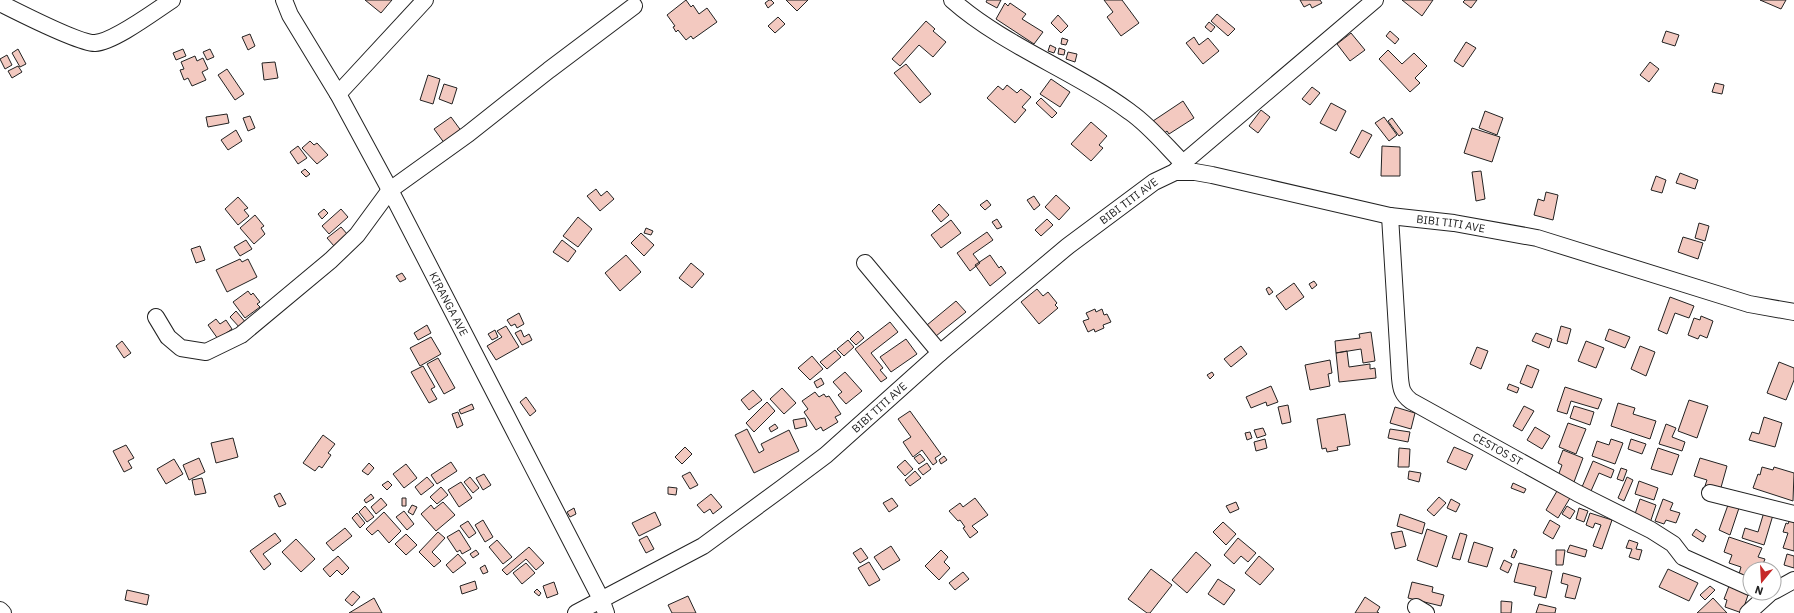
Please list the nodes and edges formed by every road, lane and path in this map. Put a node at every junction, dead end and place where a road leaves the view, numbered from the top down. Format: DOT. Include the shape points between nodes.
graph roads {
  1 [pos="172,0"];
  2 [pos="284,0"];
  3 [pos="424,0"];
  4 [pos="952,0"];
  5 [pos="1374,0"];
  6 [pos="0,3"];
  7 [pos="634,6"];
  8 [pos="338,94"];
  9 [pos="1179,168"];
  10 [pos="390,190"];
  11 [pos="1390,216"];
  12 [pos="865,263"];
  13 [pos="1794,312"];
  14 [pos="156,317"];
  15 [pos="940,353"];
  16 [pos="1710,493"];
  17 [pos="1794,514"];
  18 [pos="1794,580"];
  19 [pos="1742,583"];
  20 [pos="1782,586"];
  21 [pos="1761,601"];
  22 [pos="604,606"];
  23 [pos="0,610"];
  24 [pos="4,613"];
  25 [pos="576,613"];
  26 [pos="1748,613"];
  1 -- 6 [label="street" via="112,38 95,43"];
  2 -- 8 [label="street, KIRANGA AVE" via="290,15"];
  3 -- 8 [label="street"];
  4 -- 9 [label="street" via="992,29 1131,112 1152,131"];
  5 -- 9 [label="street"];
  7 -- 10 [label="street" via="468,134"];
  8 -- 10 [label="street, KIRANGA AVE"];
  9 -- 11 [label="street, BIBI TITI AVE"];
  9 -- 15 [label="street, BIBI TITI AVE" via="1154,182 1068,246"];
  10 -- 14 [label="street" via="357,235 241,335 206,352 181,348 168,337"];
  10 -- 22 [label="street, KIRANGA AVE"];
  11 -- 13 [label="street, BIBI TITI AVE" via="1454,223 1537,238 1749,304"];
  11 -- 19 [label="street, CESTOS ST" via="1400,378 1404,395 1577,492 1651,530 1673,544 1683,557"];
  12 -- 15 [label="street"];
  15 -- 22 [label="street, BIBI TITI AVE" via="826,455 702,546"];
  16 -- 17 [label="street"];
  18 -- 20 [label="street"];
  21 -- 26 [label="street"];
  22 -- 25 [label="street, BIBI TITI AVE"];
  23 -- 24 [label="street"];
}
